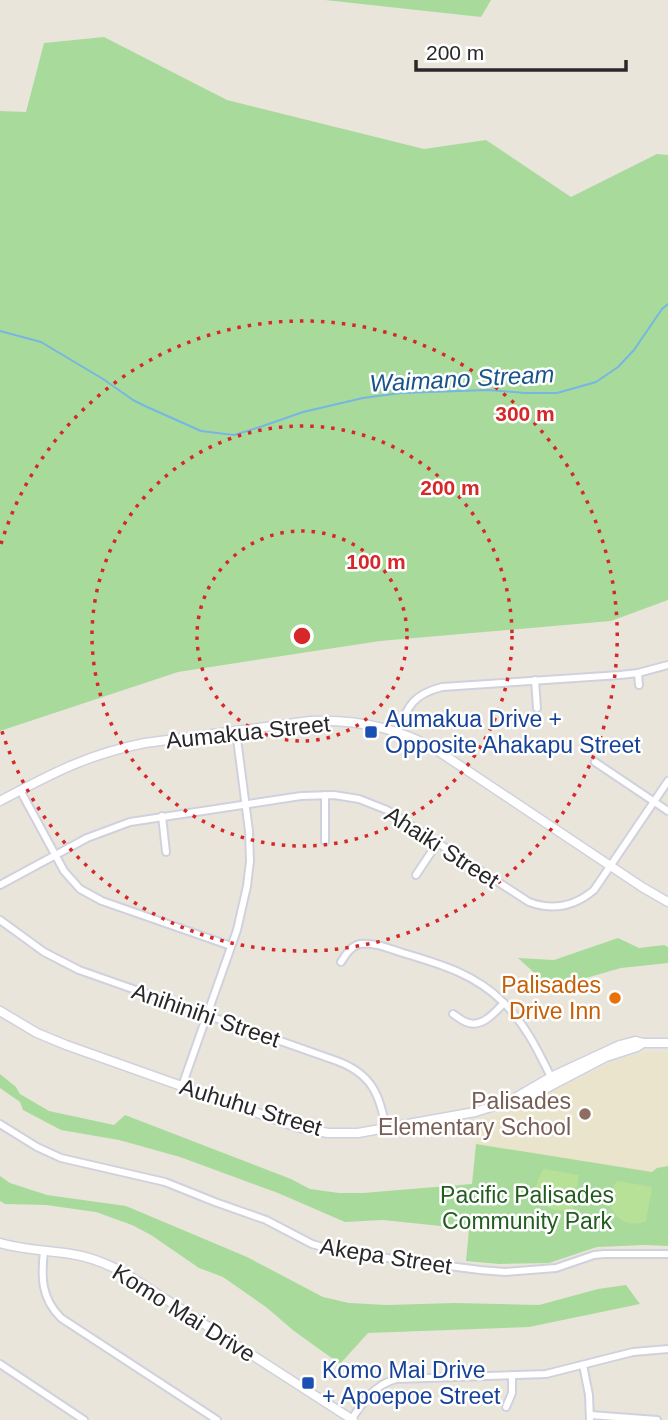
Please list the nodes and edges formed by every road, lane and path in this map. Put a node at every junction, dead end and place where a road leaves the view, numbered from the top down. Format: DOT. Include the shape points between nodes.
graph roads {
  1 [pos="668,665"];
  2 [pos="638,673"];
  3 [pos="534,680"];
  4 [pos="639,685"];
  5 [pos="537,708"];
  6 [pos="236,731"];
  7 [pos="398,732"];
  8 [pos="595,762"];
  9 [pos="668,781"];
  10 [pos="20,790"];
  11 [pos="325,795"];
  12 [pos="0,801"];
  13 [pos="654,802"];
  14 [pos="245,804"];
  15 [pos="668,811"];
  16 [pos="162,816"];
  17 [pos="325,841"];
  18 [pos="438,842"];
  19 [pos="166,852"];
  20 [pos="55,855"];
  21 [pos="611,866"];
  22 [pos="416,875"];
  23 [pos="0,885"];
  24 [pos="668,902"];
  25 [pos="0,920"];
  26 [pos="231,946"];
  27 [pos="341,961"];
  28 [pos="504,1003"];
  29 [pos="0,1011"];
  30 [pos="453,1014"];
  31 [pos="207,1016"];
  32 [pos="668,1043"];
  33 [pos="552,1081"];
  34 [pos="182,1086"];
  35 [pos="0,1124"];
  36 [pos="386,1129"];
  37 [pos="0,1243"];
  38 [pos="44,1251"];
  39 [pos="668,1254"];
  40 [pos="668,1349"];
  41 [pos="0,1364"];
  42 [pos="583,1366"];
  43 [pos="512,1376"];
  44 [pos="506,1407"];
  45 [pos="590,1418"];
  46 [pos="84,1420"];
  47 [pos="217,1420"];
  48 [pos="352,1420"];
  49 [pos="657,1420"];
  1 -- 2 [label="street"];
  2 -- 3 [label="street"];
  2 -- 4 [label="street"];
  3 -- 5 [label="street"];
  3 -- 7 [label="street" via="431,689 409,706"];
  6 -- 7 [label="street, Aumakua Street" via="336,721"];
  6 -- 10 [label="street, Aumakua Street" via="106,752"];
  6 -- 14 [label="street"];
  7 -- 21 [label="street, Aumakua Street" via="446,755"];
  8 -- 13 [label="street"];
  9 -- 13 [label="street, Ahaiki Street"];
  10 -- 12 [label="street, Aumakua Street"];
  10 -- 20 [label="street"];
  11 -- 14 [label="street, Ahaiki Street"];
  11 -- 17 [label="street"];
  11 -- 18 [label="street, Ahaiki Street" via="375,804"];
  13 -- 15 [label="street"];
  13 -- 21 [label="street, Ahaiki Street"];
  14 -- 16 [label="street, Ahaiki Street"];
  14 -- 26 [label="street" via="248,879"];
  16 -- 19 [label="street"];
  16 -- 20 [label="street, Ahaiki Street" via="117,825"];
  18 -- 21 [label="street, Ahaiki Street" via="519,897 546,907 586,897"];
  18 -- 22 [label="street"];
  20 -- 23 [label="street, Ahaiki Street"];
  20 -- 26 [label="street" via="69,878 94,898"];
  21 -- 24 [label="street, Aumakua Street"];
  25 -- 31 [label="street, Anihinihi Street" via="68,965"];
  26 -- 31 [label="street"];
  27 -- 28 [label="street" via="351,948 378,946 460,972"];
  28 -- 30 [label="street" via="475,1024"];
  28 -- 33 [label="street" via="526,1029"];
  29 -- 34 [label="street, Auhuhu Street" via="66,1045"];
  31 -- 34 [label="street"];
  31 -- 36 [label="street, Anihinihi Street" via="354,1068 378,1096"];
  32 -- 33 [label="street, Auhuhu Street" via="643,1043"];
  33 -- 36 [label="street, Auhuhu Street" via="523,1098 475,1112"];
  34 -- 36 [label="street, Auhuhu Street" via="309,1129 341,1134"];
  35 -- 39 [label="street, Akepa Street" via="61,1158 180,1187 340,1252 505,1272 556,1268 594,1255"];
  37 -- 38 [label="street, Komo Mai Drive"];
  38 -- 47 [label="street" via="44,1290 61,1318"];
  38 -- 48 [label="street, Komo Mai Drive" via="93,1259 128,1275"];
  40 -- 42 [label="street" via="633,1352"];
  41 -- 46 [label="street"];
  42 -- 43 [label="street"];
  42 -- 45 [label="street"];
  43 -- 44 [label="street"];
  43 -- 48 [label="street" via="388,1381 373,1390"];
  45 -- 49 [label="street"];
}
